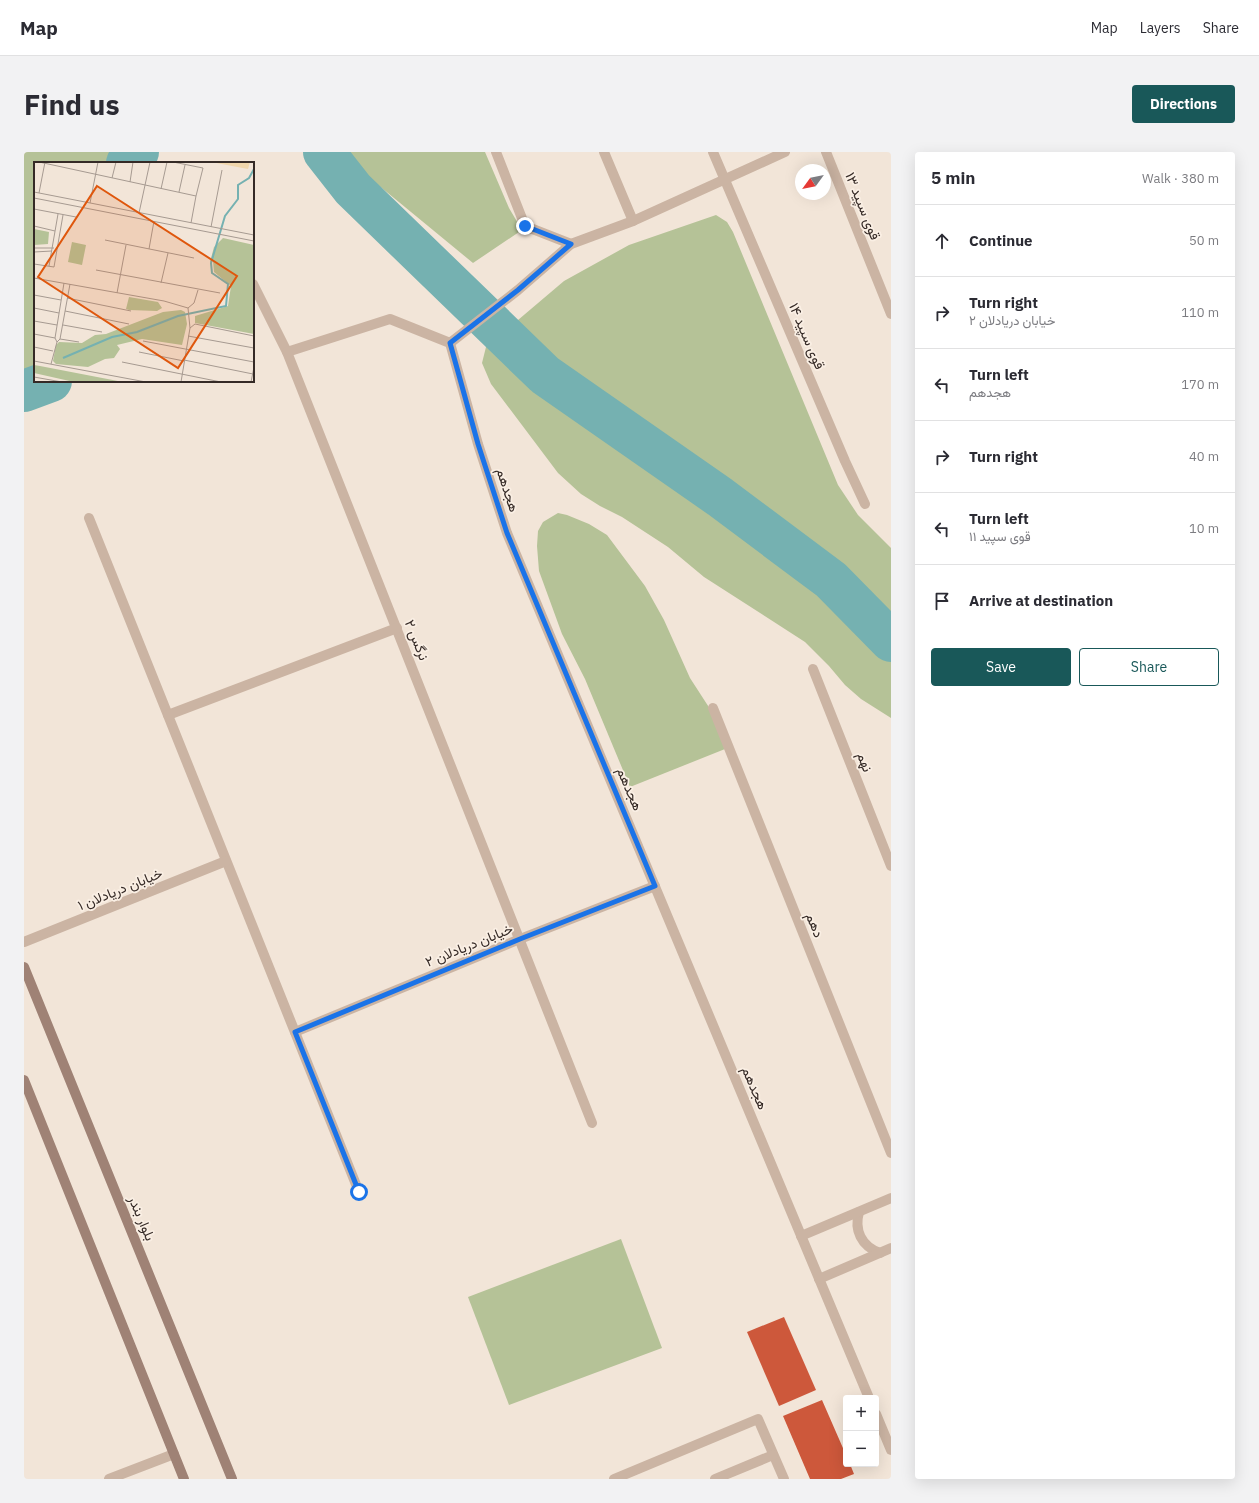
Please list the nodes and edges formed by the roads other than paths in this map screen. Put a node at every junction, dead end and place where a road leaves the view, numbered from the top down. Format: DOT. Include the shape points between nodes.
graph roads {
  1 [pos="496,152"];
  2 [pos="604,152"];
  3 [pos="713,152"];
  4 [pos="785,152"];
  5 [pos="826,152"];
  6 [pos="724,179"];
  7 [pos="633,221"];
  8 [pos="571,244"];
  9 [pos="254,286"];
  10 [pos="891,314"];
  11 [pos="450,343"];
  12 [pos="287,352"];
  13 [pos="864,504"];
  14 [pos="89,518"];
  15 [pos="397,628"];
  16 [pos="813,669"];
  17 [pos="713,708"];
  18 [pos="168,715"];
  19 [pos="226,862"];
  20 [pos="891,866"];
  21 [pos="655,886"];
  22 [pos="520,939"];
  23 [pos="24,942"];
  24 [pos="24,967"];
  25 [pos="295,1032"];
  26 [pos="24,1080"];
  27 [pos="592,1123"];
  28 [pos="891,1153"];
  29 [pos="359,1192"];
  30 [pos="891,1198"];
  31 [pos="859,1212"];
  32 [pos="801,1236"];
  33 [pos="891,1248"];
  34 [pos="880,1252"];
  35 [pos="819,1279"];
  36 [pos="868,1395"];
  37 [pos="879,1421"];
  38 [pos="891,1450"];
  39 [pos="174,1454"];
  40 [pos="773,1455"];
  41 [pos="621,1478"];
  42 [pos="109,1479"];
  43 [pos="184,1479"];
  44 [pos="232,1479"];
  45 [pos="715,1479"];
  46 [pos="784,1479"];
  1 -- 8 [label="street" via="525,226"];
  2 -- 7 [label="street"];
  3 -- 6 [label="street, قوی سپید ۱۴"];
  4 -- 6 [label="street"];
  5 -- 10 [label="street, قوی سپید ۱۳"];
  6 -- 7 [label="street"];
  6 -- 13 [label="street, قوی سپید ۱۴"];
  7 -- 8 [label="street"];
  8 -- 11 [label="street" via="518,290"];
  9 -- 12 [label="street, نرگس ۲"];
  11 -- 12 [label="street" via="390,319"];
  11 -- 21 [label="street, هجدهم" via="478,444 507,533"];
  12 -- 15 [label="street, نرگس ۲"];
  14 -- 18 [label="street"];
  15 -- 18 [label="street"];
  15 -- 22 [label="street, نرگس ۲"];
  16 -- 20 [label="street, نهم"];
  17 -- 28 [label="street, دهم"];
  18 -- 19 [label="street"];
  19 -- 23 [label="street, خیابان دریادلان ۱"];
  19 -- 25 [label="street"];
  21 -- 22 [label="street, خیابان دریادلان ۲"];
  21 -- 32 [label="street, هجدهم"];
  22 -- 25 [label="street, خیابان دریادلان ۲"];
  22 -- 27 [label="street, نرگس ۲"];
  24 -- 44 [label="main road, بلوار بندر"];
  25 -- 29 [label="street"];
  26 -- 39 [label="main road"];
  30 -- 31 [label="street"];
  31 -- 32 [label="street"];
  31 -- 34 [label="street" via="857,1228 864,1244"];
  32 -- 35 [label="street, هجدهم"];
  33 -- 34 [label="street"];
  34 -- 35 [label="street"];
  35 -- 36 [label="street, هجدهم"];
  37 -- 38 [label="street"];
  39 -- 42 [label="street"];
  39 -- 43 [label="main road"];
  40 -- 41 [label="street" via="758,1419"];
  40 -- 45 [label="street"];
  40 -- 46 [label="street"];
}
